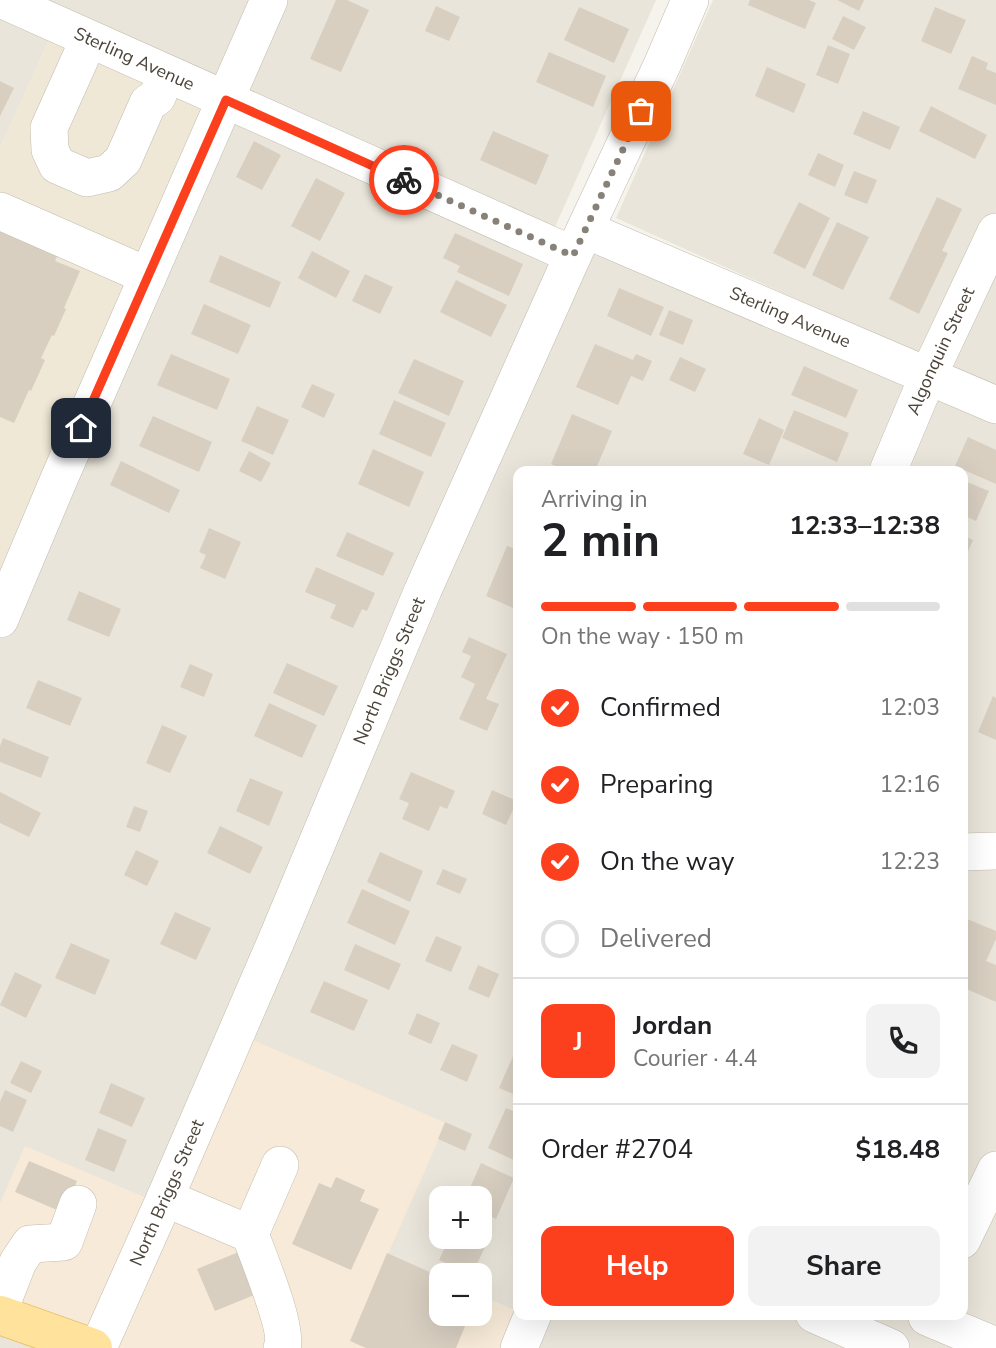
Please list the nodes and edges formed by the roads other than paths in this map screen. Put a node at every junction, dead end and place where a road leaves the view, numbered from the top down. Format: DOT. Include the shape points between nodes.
graph roads {
  1 [pos="3,0"];
  2 [pos="269,0"];
  3 [pos="690,0"];
  4 [pos="89,39"];
  5 [pos="157,82"];
  6 [pos="226,100"];
  7 [pos="0,211"];
  8 [pos="996,232"];
  9 [pos="580,243"];
  10 [pos="148,276"];
  11 [pos="929,376"];
  12 [pos="996,405"];
  13 [pos="890,466"];
  14 [pos="0,619"];
  15 [pos="996,851"];
  16 [pos="968,852"];
  17 [pos="280,1165"];
  18 [pos="993,1183"];
  19 [pos="166,1198"];
  20 [pos="78,1204"];
  21 [pos="968,1229"];
  22 [pos="250,1234"];
  23 [pos="0,1308"];
  24 [pos="0,1315"];
  25 [pos="531,1320"];
  26 [pos="828,1320"];
  27 [pos="923,1326"];
  28 [pos="996,1346"];
  29 [pos="96,1348"];
  30 [pos="282,1348"];
  31 [pos="519,1348"];
  32 [pos="891,1348"];
  1 -- 4 [label="street, Sterling Avenue"];
  2 -- 6 [label="street"];
  3 -- 9 [label="street, North Briggs Street"];
  4 -- 5 [label="street, Sterling Avenue"];
  4 -- 5 [label="street" via="49,128 50,150 57,165 87,178 109,173 123,160"];
  5 -- 6 [label="street, Sterling Avenue"];
  6 -- 9 [label="street, Sterling Avenue"];
  6 -- 10 [label="street"];
  7 -- 10 [label="street"];
  8 -- 11 [label="street, Algonquin Street"];
  9 -- 11 [label="street, Sterling Avenue"];
  9 -- 19 [label="street, North Briggs Street" via="423,590"];
  10 -- 14 [label="street"];
  11 -- 12 [label="street, Sterling Avenue"];
  11 -- 13 [label="street, Algonquin Street"];
  15 -- 16 [label="street"];
  17 -- 22 [label="street"];
  18 -- 21 [label="street"];
  19 -- 22 [label="street"];
  19 -- 29 [label="street, North Briggs Street"];
  20 -- 23 [label="street" via="64,1242 30,1244"];
  22 -- 30 [label="street" via="280,1318"];
  24 -- 29 [label="main road"];
  25 -- 31 [label="street"];
  26 -- 32 [label="street"];
  27 -- 28 [label="street"];
}
